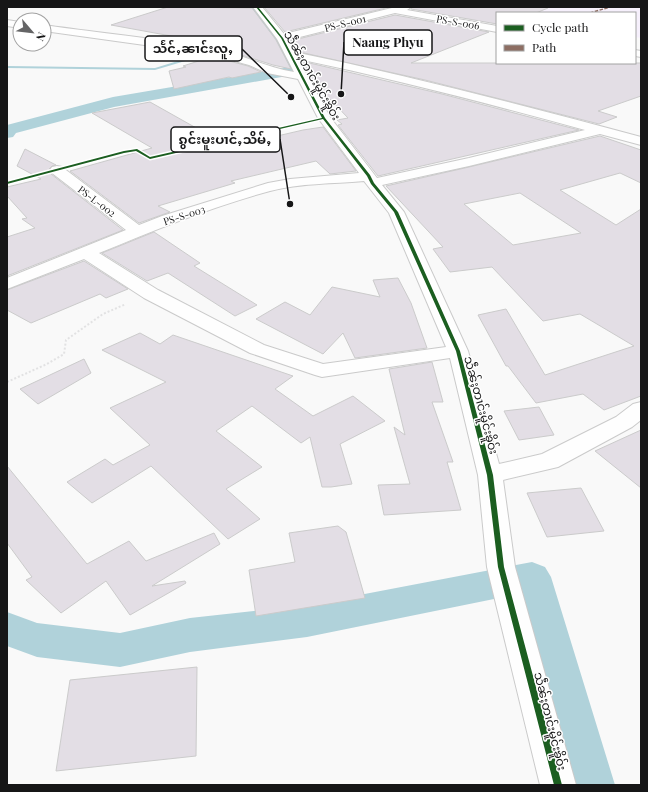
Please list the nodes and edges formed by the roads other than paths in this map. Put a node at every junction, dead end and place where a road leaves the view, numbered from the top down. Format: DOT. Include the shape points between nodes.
graph roads {
  1 [pos="258,7"];
  2 [pos="407,7"];
  3 [pos="394,10"];
  4 [pos="52,29"];
  5 [pos="496,29"];
  6 [pos="282,38"];
  7 [pos="290,54"];
  8 [pos="295,75"];
  9 [pos="598,131"];
  10 [pos="637,138"];
  11 [pos="57,170"];
  12 [pos="370,180"];
  13 [pos="137,231"];
  14 [pos="87,253"];
  15 [pos="7,284"];
  16 [pos="458,351"];
  17 [pos="641,409"];
  18 [pos="490,475"];
  19 [pos="558,785"];
  1 -- 6 [label="street, သဵၼ်ႈတၢင်းမိူင်းၶိူဝ်း"];
  2 -- 3 [label="street, PS-S-001"];
  3 -- 5 [label="street, PS-S-006"];
  3 -- 6 [label="street, PS-S-001"];
  4 -- 8 [label="street" via="213,52"];
  6 -- 7 [label="street, သဵၼ်ႈတၢင်းမိူင်းၶိူဝ်း"];
  7 -- 8 [label="street, သဵၼ်ႈတၢင်းမိူင်းၶိူဝ်း"];
  7 -- 9 [label="street" via="486,99"];
  8 -- 12 [label="street, သဵၼ်ႈတၢင်းမိူင်းၶိူဝ်း"];
  9 -- 10 [label="street"];
  9 -- 12 [label="street, PS-S-003" via="468,162"];
  11 -- 13 [label="street, PS-L-002"];
  12 -- 13 [label="street, PS-S-003" via="290,183 268,187"];
  12 -- 16 [label="street, သဵၼ်ႈတၢင်းမိူင်းၶိူဝ်း" via="396,212"];
  13 -- 14 [label="street, PS-S-003"];
  14 -- 15 [label="street, PS-S-003"];
  14 -- 16 [label="street" via="151,294 257,349 322,370"];
  16 -- 18 [label="street, သဵၼ်ႈတၢင်းမိူင်းၶိူဝ်း"];
  17 -- 18 [label="street" via="624,422 549,461"];
  18 -- 19 [label="street, သဵၼ်ႈတၢင်းမိူင်းၶိူဝ်း" via="501,567"];
}
